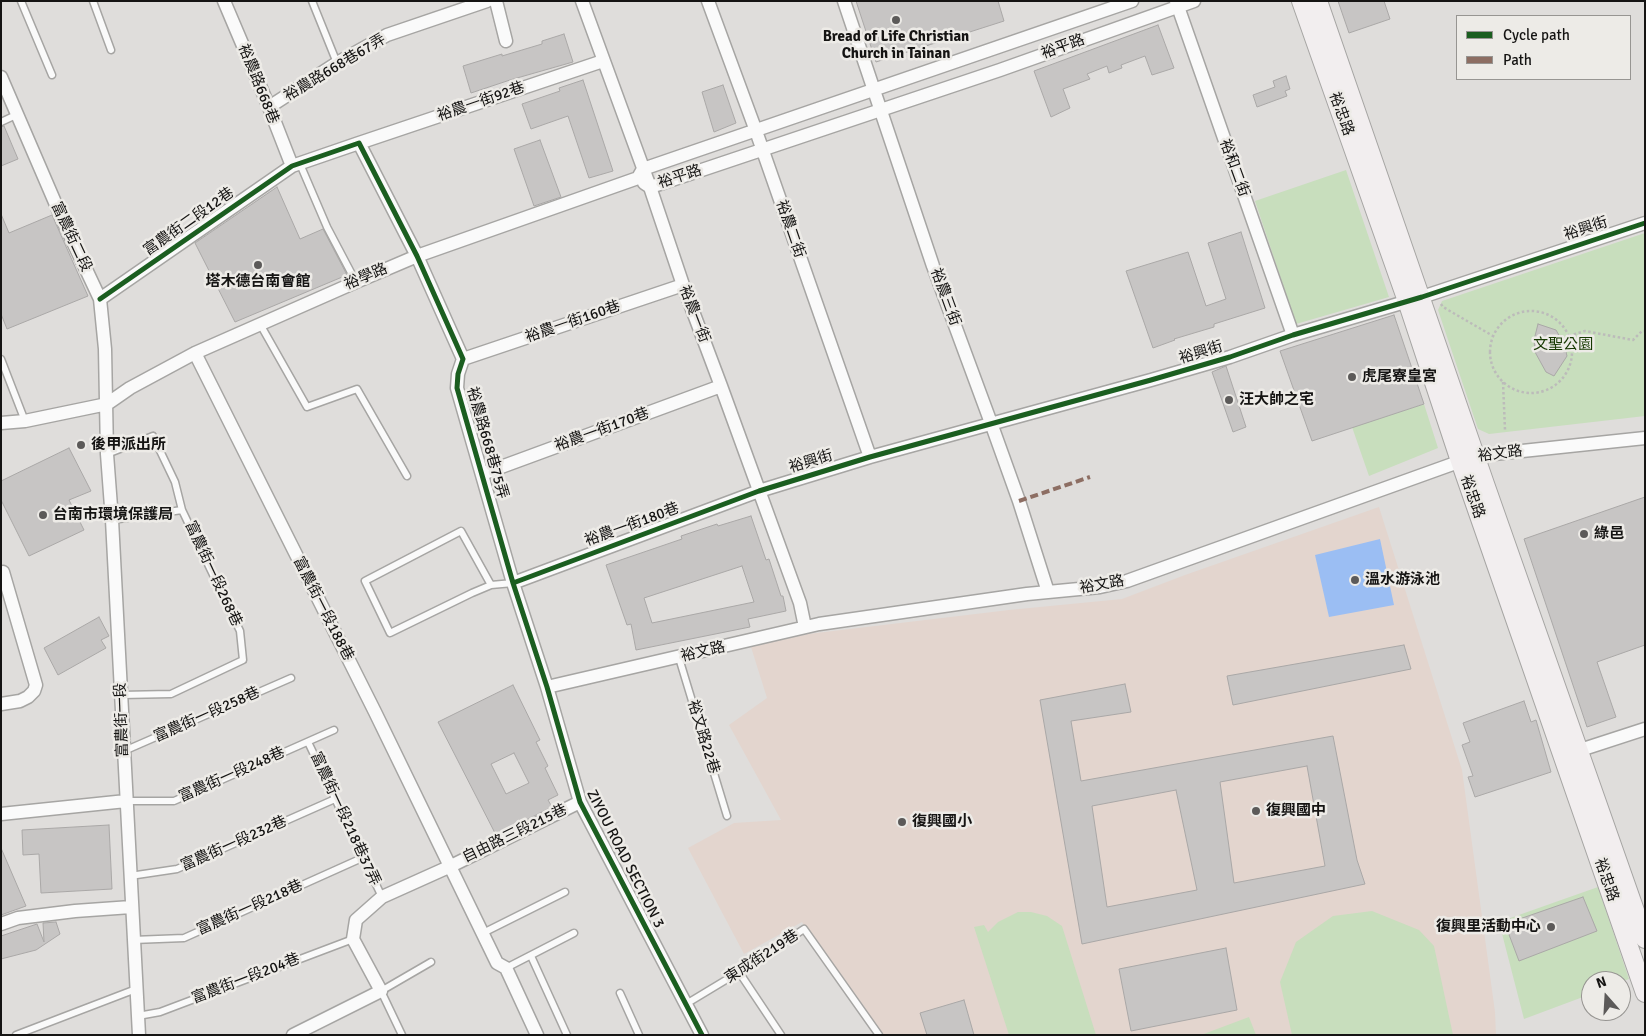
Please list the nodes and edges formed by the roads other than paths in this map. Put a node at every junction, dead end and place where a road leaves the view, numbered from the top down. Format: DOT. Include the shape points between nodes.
graph roads {
  1 [pos="21,1"];
  2 [pos="93,1"];
  3 [pos="224,1"];
  4 [pos="312,1"];
  5 [pos="487,1"];
  6 [pos="496,1"];
  7 [pos="582,1"];
  8 [pos="708,1"];
  9 [pos="844,1"];
  10 [pos="1132,1"];
  11 [pos="1194,1"];
  12 [pos="1301,1"];
  13 [pos="1318,1"];
  14 [pos="1177,4"];
  15 [pos="506,41"];
  16 [pos="111,50"];
  17 [pos="603,60"];
  18 [pos="337,63"];
  19 [pos="52,76"];
  20 [pos="1,77"];
  21 [pos="875,90"];
  22 [pos="269,107"];
  23 [pos="881,109"];
  24 [pos="16,115"];
  25 [pos="1,122"];
  26 [pos="756,131"];
  27 [pos="359,143"];
  28 [pos="762,149"];
  29 [pos="296,165"];
  30 [pos="640,174"];
  31 [pos="650,187"];
  32 [pos="1645,223"];
  33 [pos="417,256"];
  34 [pos="356,282"];
  35 [pos="683,285"];
  36 [pos="100,299"];
  37 [pos="1414,299"];
  38 [pos="260,324"];
  39 [pos="1293,335"];
  40 [pos="195,353"];
  41 [pos="1,358"];
  42 [pos="463,359"];
  43 [pos="721,386"];
  44 [pos="107,404"];
  45 [pos="25,420"];
  46 [pos="991,423"];
  47 [pos="1,424"];
  48 [pos="1645,438"];
  49 [pos="107,454"];
  50 [pos="870,457"];
  51 [pos="1467,459"];
  52 [pos="482,474"];
  53 [pos="407,476"];
  54 [pos="759,491"];
  55 [pos="182,510"];
  56 [pos="112,520"];
  57 [pos="2,569"];
  58 [pos="513,583"];
  59 [pos="491,585"];
  60 [pos="1048,592"];
  61 [pos="805,628"];
  62 [pos="679,658"];
  63 [pos="291,678"];
  64 [pos="547,687"];
  65 [pos="121,696"];
  66 [pos="1,704"];
  67 [pos="1645,729"];
  68 [pos="334,730"];
  69 [pos="308,742"];
  70 [pos="123,752"];
  71 [pos="1571,754"];
  72 [pos="335,799"];
  73 [pos="126,801"];
  74 [pos="580,802"];
  75 [pos="1,814"];
  76 [pos="727,816"];
  77 [pos="362,858"];
  78 [pos="451,866"];
  79 [pos="130,876"];
  80 [pos="564,892"];
  81 [pos="382,897"];
  82 [pos="131,907"];
  83 [pos="1,924"];
  84 [pos="483,933"];
  85 [pos="574,933"];
  86 [pos="353,939"];
  87 [pos="1645,939"];
  88 [pos="133,940"];
  89 [pos="530,956"];
  90 [pos="431,962"];
  91 [pos="506,968"];
  92 [pos="739,972"];
  93 [pos="136,989"];
  94 [pos="381,991"];
  95 [pos="620,993"];
  96 [pos="1645,993"];
  97 [pos="686,1004"];
  98 [pos="138,1016"];
  99 [pos="294,1034"];
  100 [pos="16,1035"];
  101 [pos="138,1035"];
  102 [pos="402,1035"];
  103 [pos="537,1035"];
  104 [pos="567,1035"];
  105 [pos="639,1035"];
  106 [pos="702,1035"];
  107 [pos="781,1035"];
  108 [pos="879,1035"];
  1 -- 19 [label="lane"];
  2 -- 16 [label="lane"];
  3 -- 22 [label="street, 裕農路668巷"];
  4 -- 18 [label="lane"];
  5 -- 18 [label="street, 裕農路668巷67弄" via="387,36"];
  6 -- 15 [label="street"];
  7 -- 17 [label="street"];
  8 -- 26 [label="street, 裕農二街"];
  9 -- 21 [label="street, 裕農三街"];
  10 -- 21 [label="street, 裕平路"];
  11 -- 14 [label="street, 裕平路"];
  12 -- 37 [label="street, 裕忠路"];
  13 -- 37 [label="street, 裕忠路"];
  14 -- 23 [label="street, 裕平路" via="1000,70"];
  14 -- 39 [label="street, 裕和二街"];
  17 -- 27 [label="street, 裕農一街92巷"];
  17 -- 30 [label="street"];
  18 -- 22 [label="street, 裕農路668巷67弄"];
  20 -- 24 [label="street, 富農街二段"];
  21 -- 23 [label="street, 裕農三街"];
  21 -- 26 [label="street, 裕平路"];
  22 -- 29 [label="street, 裕農路668巷"];
  23 -- 28 [label="street, 裕平路"];
  23 -- 46 [label="street, 裕農三街" via="933,266"];
  24 -- 25 [label="lane"];
  24 -- 36 [label="street, 富農街二段"];
  26 -- 28 [label="street, 裕農二街"];
  26 -- 30 [label="street, 裕平路"];
  27 -- 29 [label="street"];
  27 -- 33 [label="street"];
  28 -- 31 [label="street, 裕平路"];
  28 -- 50 [label="street, 裕農二街"];
  29 -- 34 [label="lane"];
  29 -- 36 [label="street, 富農街二段12巷"];
  30 -- 31 [label="street, 裕平路"];
  30 -- 33 [label="street, 裕學路"];
  31 -- 35 [label="street, 裕農一街"];
  32 -- 37 [label="street, 裕興街"];
  33 -- 34 [label="street, 裕學路"];
  33 -- 42 [label="street"];
  34 -- 38 [label="street, 裕學路"];
  35 -- 42 [label="street, 裕農一街160巷"];
  35 -- 43 [label="street, 裕農一街"];
  36 -- 44 [label="street, 富農街二段"];
  37 -- 39 [label="street, 裕興街"];
  37 -- 51 [label="street, 裕忠路"];
  38 -- 40 [label="street, 裕學路"];
  38 -- 53 [label="lane" via="307,407 357,389"];
  39 -- 46 [label="street, 裕興街" via="1230,357"];
  40 -- 44 [label="street, 裕學路"];
  40 -- 78 [label="street, 富農街一段188巷"];
  41 -- 45 [label="lane"];
  42 -- 52 [label="street, 裕農路668巷75弄" via="457,388"];
  43 -- 52 [label="street, 裕農一街170巷"];
  43 -- 54 [label="street, 裕農一街"];
  44 -- 45 [label="street"];
  44 -- 49 [label="street, 富農街一段"];
  45 -- 47 [label="street"];
  46 -- 50 [label="street, 裕興街"];
  46 -- 60 [label="street, 裕農三街"];
  48 -- 51 [label="street, 裕文路"];
  49 -- 55 [label="lane" via="153,436 175,482"];
  49 -- 56 [label="street, 富農街一段"];
  50 -- 54 [label="street, 裕興街"];
  51 -- 60 [label="street, 裕文路" via="1126,581"];
  51 -- 71 [label="street, 裕忠路"];
  52 -- 58 [label="street, 裕農路668巷75弄"];
  54 -- 58 [label="street, 裕農一街180巷"];
  54 -- 61 [label="street, 裕農一街" via="800,603"];
  55 -- 56 [label="lane"];
  55 -- 65 [label="lane, 富農街一段268巷" via="240,631 243,660 171,694"];
  56 -- 65 [label="street, 富農街一段"];
  57 -- 66 [label="street" via="36,685 28,697"];
  58 -- 59 [label="lane"];
  58 -- 64 [label="street, 裕農路668巷75弄"];
  59 -- 59 [label="lane" via="390,633 365,581 462,531"];
  60 -- 61 [label="street, 裕文路"];
  61 -- 62 [label="street, 裕文路"];
  62 -- 64 [label="street, 裕文路"];
  62 -- 76 [label="lane, 裕文路22巷"];
  63 -- 70 [label="lane, 富農街一段258巷"];
  64 -- 74 [label="street, ZIYOU ROAD SECTION 3"];
  65 -- 70 [label="street, 富農街一段"];
  67 -- 71 [label="street"];
  68 -- 69 [label="lane, 富農街一段248巷"];
  69 -- 72 [label="lane, 富農街一段218巷37弄"];
  69 -- 73 [label="lane, 富農街一段248巷" via="174,801"];
  70 -- 73 [label="street, 富農街一段"];
  71 -- 87 [label="street, 裕忠路"];
  71 -- 96 [label="street, 裕忠路"];
  72 -- 77 [label="lane, 富農街一段218巷37弄"];
  72 -- 79 [label="lane, 富農街一段232巷" via="177,870"];
  73 -- 75 [label="street"];
  73 -- 79 [label="street, 富農街一段"];
  74 -- 78 [label="street, 自由路三段215巷"];
  74 -- 97 [label="street, ZIYOU ROAD SECTION 3"];
  77 -- 81 [label="lane, 富農街一段218巷37弄"];
  77 -- 88 [label="lane, 富農街一段218巷" via="184,938"];
  78 -- 81 [label="street"];
  78 -- 84 [label="street, 富農街一段188巷"];
  79 -- 82 [label="street, 富農街一段"];
  80 -- 84 [label="lane"];
  81 -- 86 [label="street" via="356,920"];
  82 -- 83 [label="street" via="18,918"];
  82 -- 88 [label="street, 富農街一段"];
  84 -- 91 [label="street, 富農街一段188巷" via="497,963"];
  85 -- 89 [label="lane"];
  86 -- 94 [label="street"];
  86 -- 98 [label="lane, 富農街一段204巷" via="160,1012"];
  88 -- 93 [label="street, 富農街一段"];
  89 -- 91 [label="lane"];
  89 -- 104 [label="lane"];
  90 -- 94 [label="lane"];
  91 -- 103 [label="street, 富農街一段188巷"];
  92 -- 97 [label="lane, 東成街219巷"];
  92 -- 107 [label="lane"];
  92 -- 108 [label="lane, 東成街219巷" via="804,929"];
  93 -- 98 [label="street, 富農街一段"];
  93 -- 100 [label="lane"];
  94 -- 99 [label="street"];
  94 -- 102 [label="lane"];
  95 -- 105 [label="lane"];
  97 -- 106 [label="street, ZIYOU ROAD SECTION 3"];
  98 -- 101 [label="street, 富農街一段"];
}
